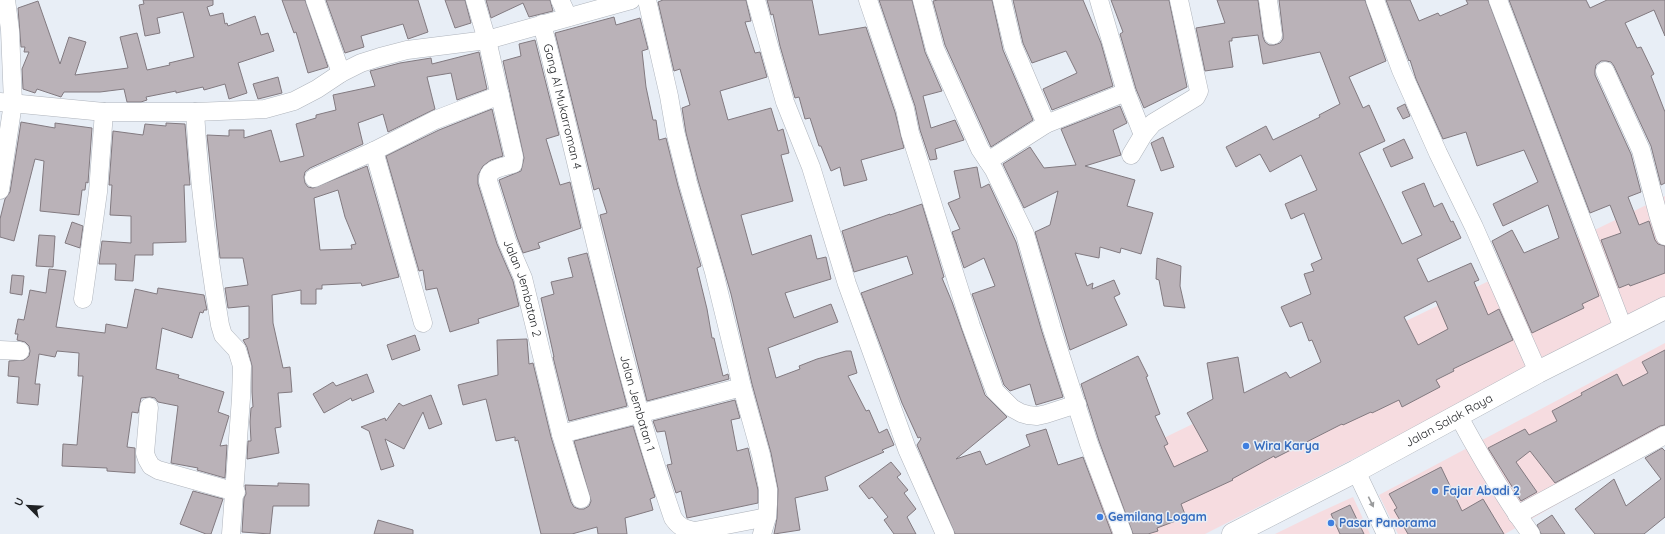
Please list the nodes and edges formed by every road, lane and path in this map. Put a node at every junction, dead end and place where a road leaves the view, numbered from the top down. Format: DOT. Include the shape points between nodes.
graph roads {
  1 [pos="6,0"];
  2 [pos="315,0"];
  3 [pos="475,0"];
  4 [pos="560,0"];
  5 [pos="631,0"];
  6 [pos="647,0"];
  7 [pos="756,0"];
  8 [pos="868,0"];
  9 [pos="922,0"];
  10 [pos="1002,0"];
  11 [pos="1099,0"];
  12 [pos="1179,0"];
  13 [pos="1268,0"];
  14 [pos="1375,0"];
  15 [pos="1498,0"];
  16 [pos="568,17"];
  17 [pos="542,24"];
  18 [pos="1273,35"];
  19 [pos="487,40"];
  20 [pos="1605,72"];
  21 [pos="341,73"];
  22 [pos="1126,92"];
  23 [pos="500,95"];
  24 [pos="6,102"];
  25 [pos="104,112"];
  26 [pos="195,112"];
  27 [pos="1046,124"];
  28 [pos="1143,135"];
  29 [pos="374,151"];
  30 [pos="1131,155"];
  31 [pos="988,161"];
  32 [pos="314,178"];
  33 [pos="582,189"];
  34 [pos="0,190"];
  35 [pos="1665,236"];
  36 [pos="83,299"];
  37 [pos="1665,308"];
  38 [pos="423,323"];
  39 [pos="1623,328"];
  40 [pos="0,350"];
  41 [pos="20,351"];
  42 [pos="1538,372"];
  43 [pos="742,387"];
  44 [pos="1077,404"];
  45 [pos="149,407"];
  46 [pos="641,413"];
  47 [pos="1458,415"];
  48 [pos="561,434"];
  49 [pos="1665,435"];
  50 [pos="1356,471"];
  51 [pos="236,492"];
  52 [pos="581,500"];
  53 [pos="1517,515"];
  54 [pos="765,526"];
  55 [pos="231,534"];
  56 [pos="946,534"];
  57 [pos="1123,534"];
  58 [pos="1233,534"];
  59 [pos="1386,534"];
  60 [pos="1531,534"];
  1 -- 24 [label="street" via="10,30"];
  2 -- 21 [label="street"];
  3 -- 19 [label="street"];
  4 -- 16 [label="street"];
  5 -- 16 [label="street"];
  6 -- 43 [label="street" via="675,131 714,272"];
  7 -- 56 [label="street" via="785,102 811,167 847,284 907,449"];
  8 -- 44 [label="street" via="901,96 910,133 971,326 995,391 1012,408 1028,415 1046,414"];
  9 -- 31 [label="street" via="935,49 980,149"];
  10 -- 27 [label="street" via="1013,46"];
  11 -- 22 [label="street"];
  12 -- 28 [label="street" via="1199,91 1196,97 1153,123"];
  13 -- 18 [label="street"];
  14 -- 42 [label="street" via="1401,70"];
  15 -- 39 [label="street"];
  16 -- 17 [label="street"];
  17 -- 19 [label="street"];
  17 -- 33 [label="street, Gang Al Mukarroman 4"];
  19 -- 21 [label="street" via="407,50 373,59"];
  19 -- 23 [label="street"];
  20 -- 35 [label="street" via="1641,150"];
  21 -- 26 [label="street" via="294,101 265,109"];
  22 -- 27 [label="street"];
  22 -- 28 [label="street"];
  23 -- 29 [label="street" via="435,120"];
  23 -- 48 [label="street, Jalan Jembatan 2" via="514,160 513,164 490,171 488,181 506,241 523,278"];
  24 -- 25 [label="street"];
  24 -- 34 [label="street"];
  25 -- 26 [label="street"];
  25 -- 36 [label="street" via="98,192"];
  26 -- 51 [label="street" via="205,230 220,326 223,334 237,350 242,366"];
  27 -- 31 [label="street"];
  28 -- 30 [label="street"];
  29 -- 32 [label="street"];
  29 -- 38 [label="street"];
  31 -- 44 [label="street" via="1025,234"];
  33 -- 46 [label="street, Jalan Jembatan 1"];
  37 -- 39 [label="main road, Jalan Salak Raya"];
  39 -- 42 [label="main road, Jalan Salak Raya"];
  40 -- 41 [label="street"];
  42 -- 47 [label="main road, Jalan Salak Raya"];
  43 -- 46 [label="street"];
  43 -- 54 [label="street" via="766,482 768,504"];
  44 -- 57 [label="street" via="1089,444"];
  45 -- 51 [label="street" via="145,453 151,466 166,473"];
  46 -- 48 [label="street"];
  46 -- 54 [label="street, Jalan Jembatan 1" via="669,508 678,525 695,531"];
  47 -- 50 [label="main road, Jalan Salak Raya"];
  47 -- 53 [label="street"];
  48 -- 52 [label="street"];
  49 -- 53 [label="street"];
  50 -- 58 [label="main road, Jalan Salak Raya"];
  50 -- 59 [label="street, one-way"];
  51 -- 55 [label="street"];
  53 -- 60 [label="street"];
}
